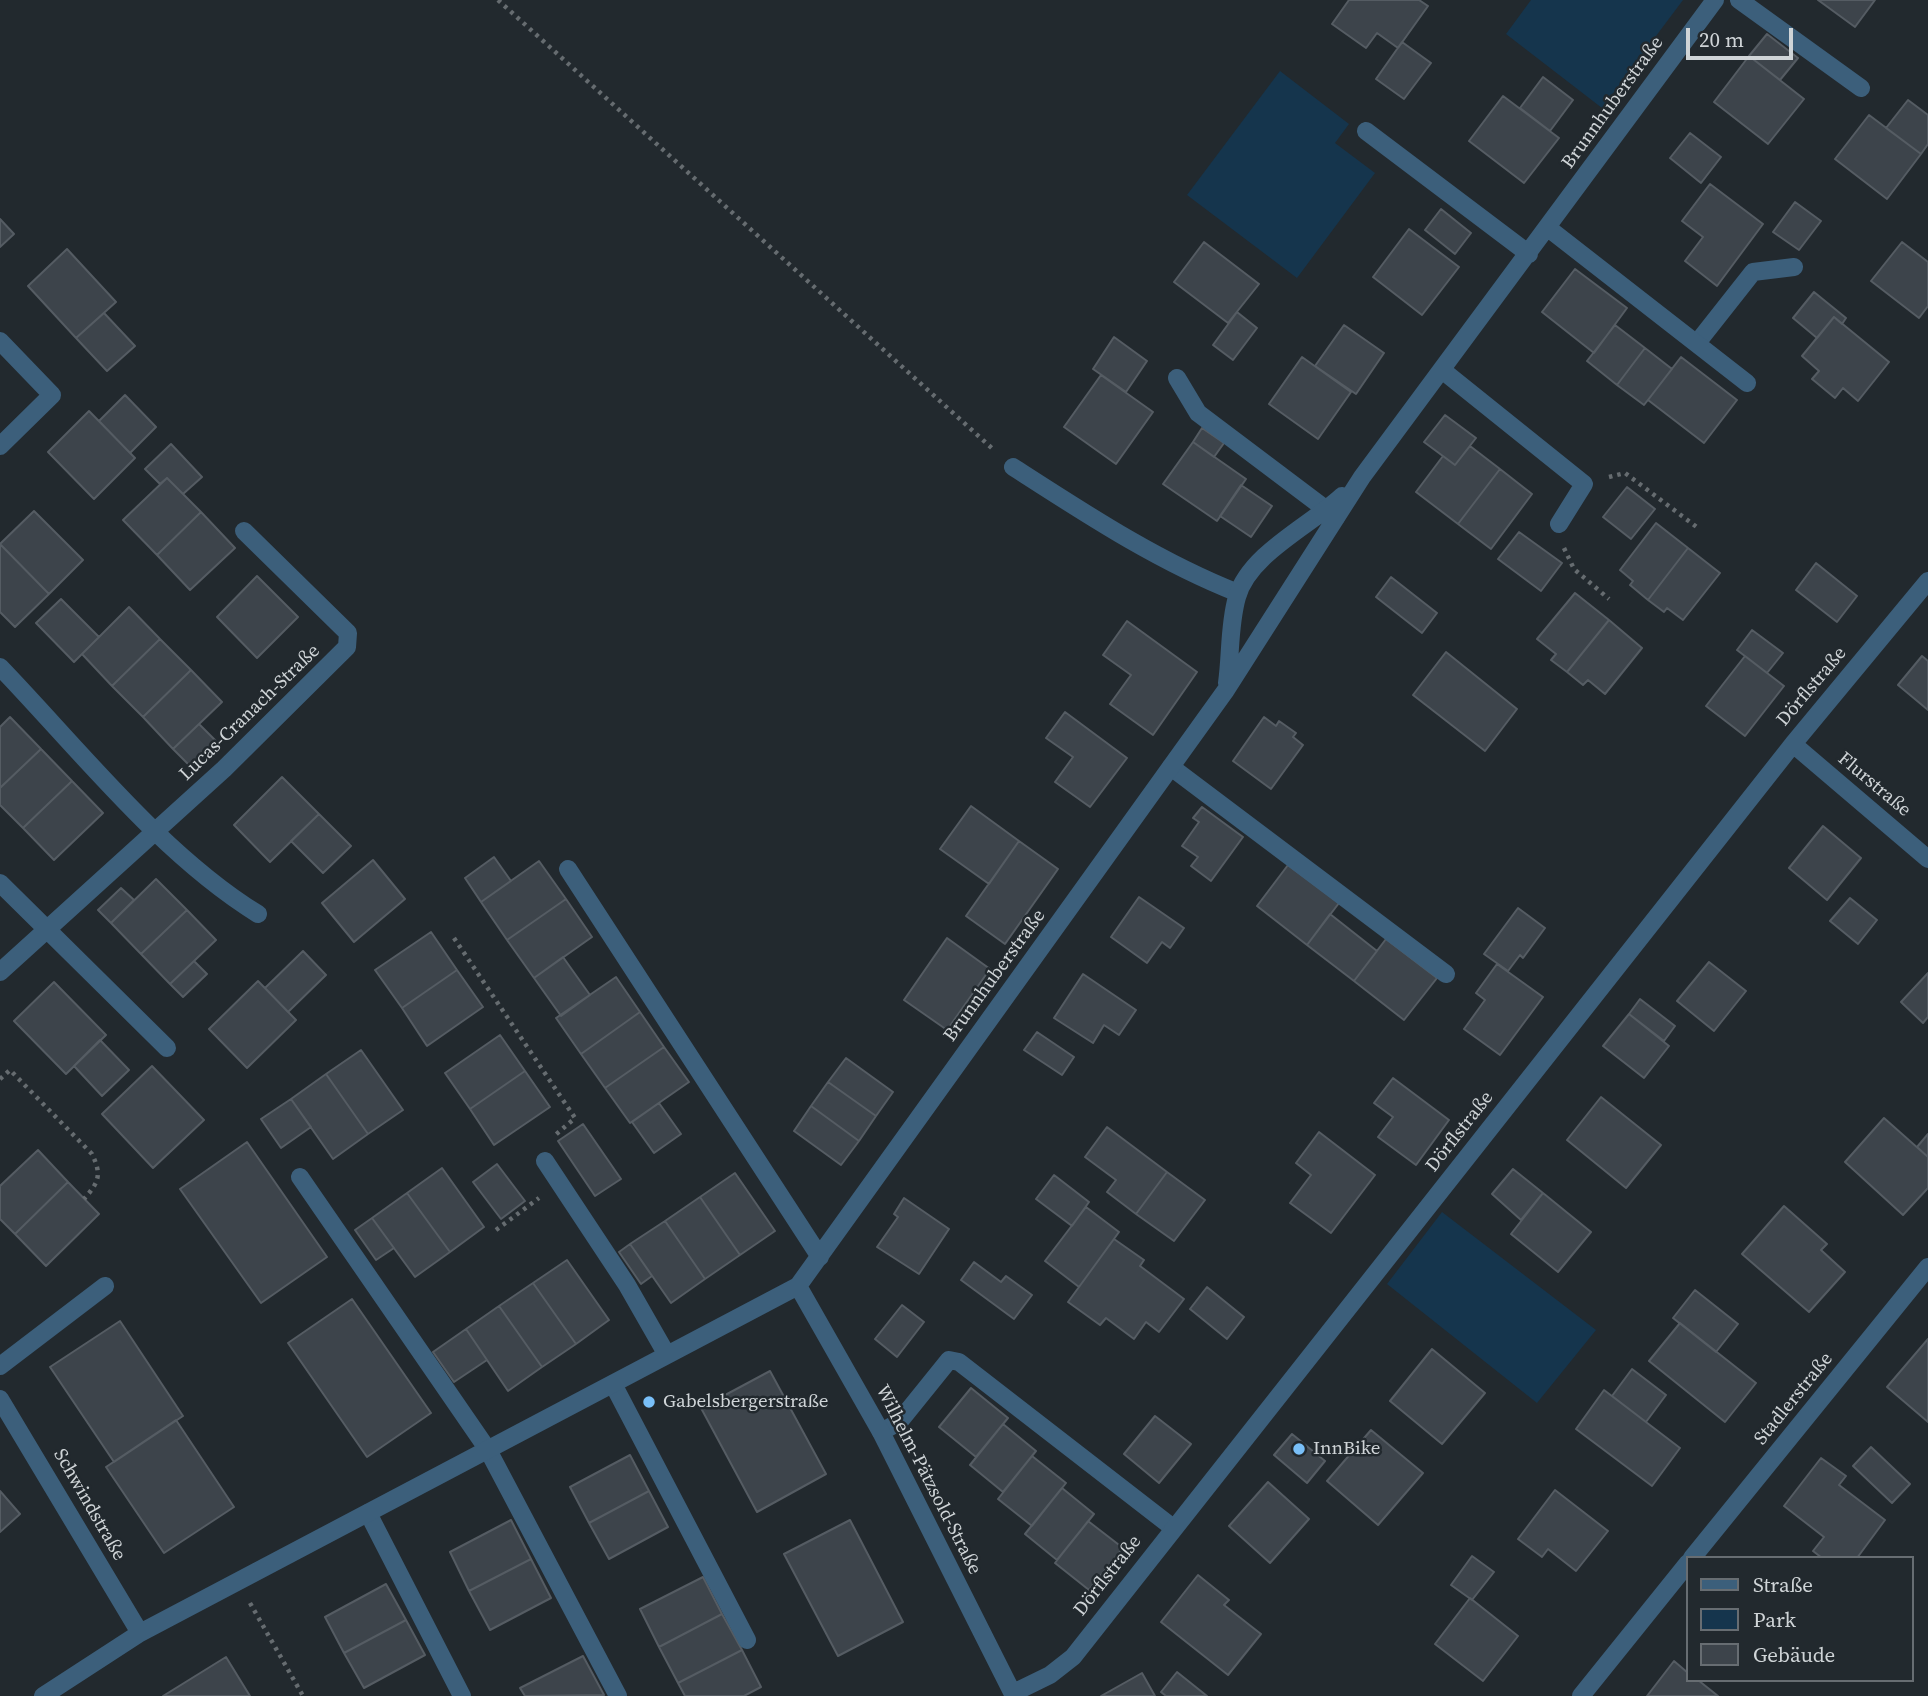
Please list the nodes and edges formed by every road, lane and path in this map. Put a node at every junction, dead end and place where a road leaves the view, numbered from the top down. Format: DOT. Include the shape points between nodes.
graph roads {
  1 [pos="498,0"];
  2 [pos="1739,0"];
  3 [pos="1711,1"];
  4 [pos="1861,88"];
  5 [pos="1366,131"];
  6 [pos="1548,228"];
  7 [pos="1529,254"];
  8 [pos="1794,267"];
  9 [pos="0,341"];
  10 [pos="1697,343"];
  11 [pos="1442,370"];
  12 [pos="1177,378"];
  13 [pos="1747,383"];
  14 [pos="0,446"];
  15 [pos="1013,467"];
  16 [pos="1584,484"];
  17 [pos="1332,514"];
  18 [pos="1559,524"];
  19 [pos="1698,528"];
  20 [pos="244,531"];
  21 [pos="1928,581"];
  22 [pos="1238,593"];
  23 [pos="1609,599"];
  24 [pos="0,667"];
  25 [pos="1226,690"];
  26 [pos="1793,744"];
  27 [pos="1171,767"];
  28 [pos="155,830"];
  29 [pos="1928,859"];
  30 [pos="568,869"];
  31 [pos="0,883"];
  32 [pos="258,914"];
  33 [pos="46,931"];
  34 [pos="454,938"];
  35 [pos="0,972"];
  36 [pos="1446,974"];
  37 [pos="167,1048"];
  38 [pos="0,1079"];
  39 [pos="545,1161"];
  40 [pos="300,1177"];
  41 [pos="559,1183"];
  42 [pos="84,1199"];
  43 [pos="496,1230"];
  44 [pos="820,1257"];
  45 [pos="1928,1267"];
  46 [pos="105,1286"];
  47 [pos="798,1286"];
  48 [pos="667,1355"];
  49 [pos="0,1366"];
  50 [pos="613,1384"];
  51 [pos="0,1399"];
  52 [pos="881,1432"];
  53 [pos="488,1450"];
  54 [pos="368,1513"];
  55 [pos="1172,1527"];
  56 [pos="1694,1556"];
  57 [pos="1686,1565"];
  58 [pos="237,1581"];
  59 [pos="140,1633"];
  60 [pos="747,1640"];
  61 [pos="1014,1694"];
  62 [pos="43,1696"];
  63 [pos="303,1696"];
  64 [pos="462,1696"];
  65 [pos="618,1696"];
  66 [pos="1581,1696"];
  1 -- 15 [label="path"];
  2 -- 4 [label="street"];
  3 -- 6 [label="street, Brunnhuberstraße"];
  5 -- 7 [label="street"];
  6 -- 7 [label="street, Brunnhuberstraße"];
  6 -- 10 [label="street"];
  7 -- 11 [label="street, Brunnhuberstraße"];
  8 -- 10 [label="street" via="1753,272"];
  9 -- 14 [label="street" via="51,394"];
  10 -- 13 [label="street"];
  11 -- 16 [label="street"];
  11 -- 17 [label="street, Brunnhuberstraße"];
  12 -- 17 [label="street" via="1198,413"];
  15 -- 22 [label="street" via="1132,544"];
  16 -- 18 [label="street"];
  16 -- 19 [label="path" via="1625,473"];
  17 -- 22 [label="street, Brunnhuberstraße" via="1288,537 1252,569"];
  17 -- 25 [label="street, Brunnhuberstraße"];
  18 -- 23 [label="path" via="1574,569"];
  20 -- 28 [label="street, Lucas-Cranach-Straße" via="348,633 347,647"];
  21 -- 26 [label="street, Dörflstraße"];
  22 -- 25 [label="street, Brunnhuberstraße"];
  24 -- 28 [label="street"];
  25 -- 27 [label="street, Brunnhuberstraße"];
  26 -- 29 [label="street, Flurstraße"];
  26 -- 55 [label="street, Dörflstraße"];
  27 -- 36 [label="street"];
  27 -- 44 [label="street, Brunnhuberstraße"];
  28 -- 32 [label="street" via="227,895"];
  28 -- 33 [label="street, Lucas-Cranach-Straße"];
  30 -- 44 [label="street"];
  31 -- 33 [label="street"];
  33 -- 35 [label="street, Lucas-Cranach-Straße"];
  33 -- 37 [label="street"];
  34 -- 39 [label="path" via="575,1118 553,1137"];
  38 -- 42 [label="path" via="10,1070 92,1154 100,1170 97,1183"];
  39 -- 41 [label="street"];
  40 -- 53 [label="street"];
  41 -- 43 [label="path"];
  41 -- 48 [label="street"];
  44 -- 47 [label="street, Brunnhuberstraße"];
  45 -- 56 [label="street, Stadlerstraße"];
  46 -- 49 [label="street"];
  47 -- 48 [label="street"];
  47 -- 52 [label="street, Wilhelm-Pätzsold-Straße"];
  48 -- 50 [label="street"];
  50 -- 53 [label="street"];
  50 -- 60 [label="street"];
  51 -- 59 [label="street, Schwindstraße"];
  52 -- 55 [label="street" via="899,1422 948,1360 959,1362"];
  52 -- 61 [label="street, Wilhelm-Pätzsold-Straße"];
  53 -- 54 [label="street"];
  53 -- 65 [label="street"];
  54 -- 58 [label="street"];
  54 -- 64 [label="street"];
  55 -- 61 [label="street, Dörflstraße" via="1073,1657"];
  57 -- 66 [label="street"];
  58 -- 59 [label="street"];
  58 -- 63 [label="path"];
  59 -- 62 [label="street"];
}
